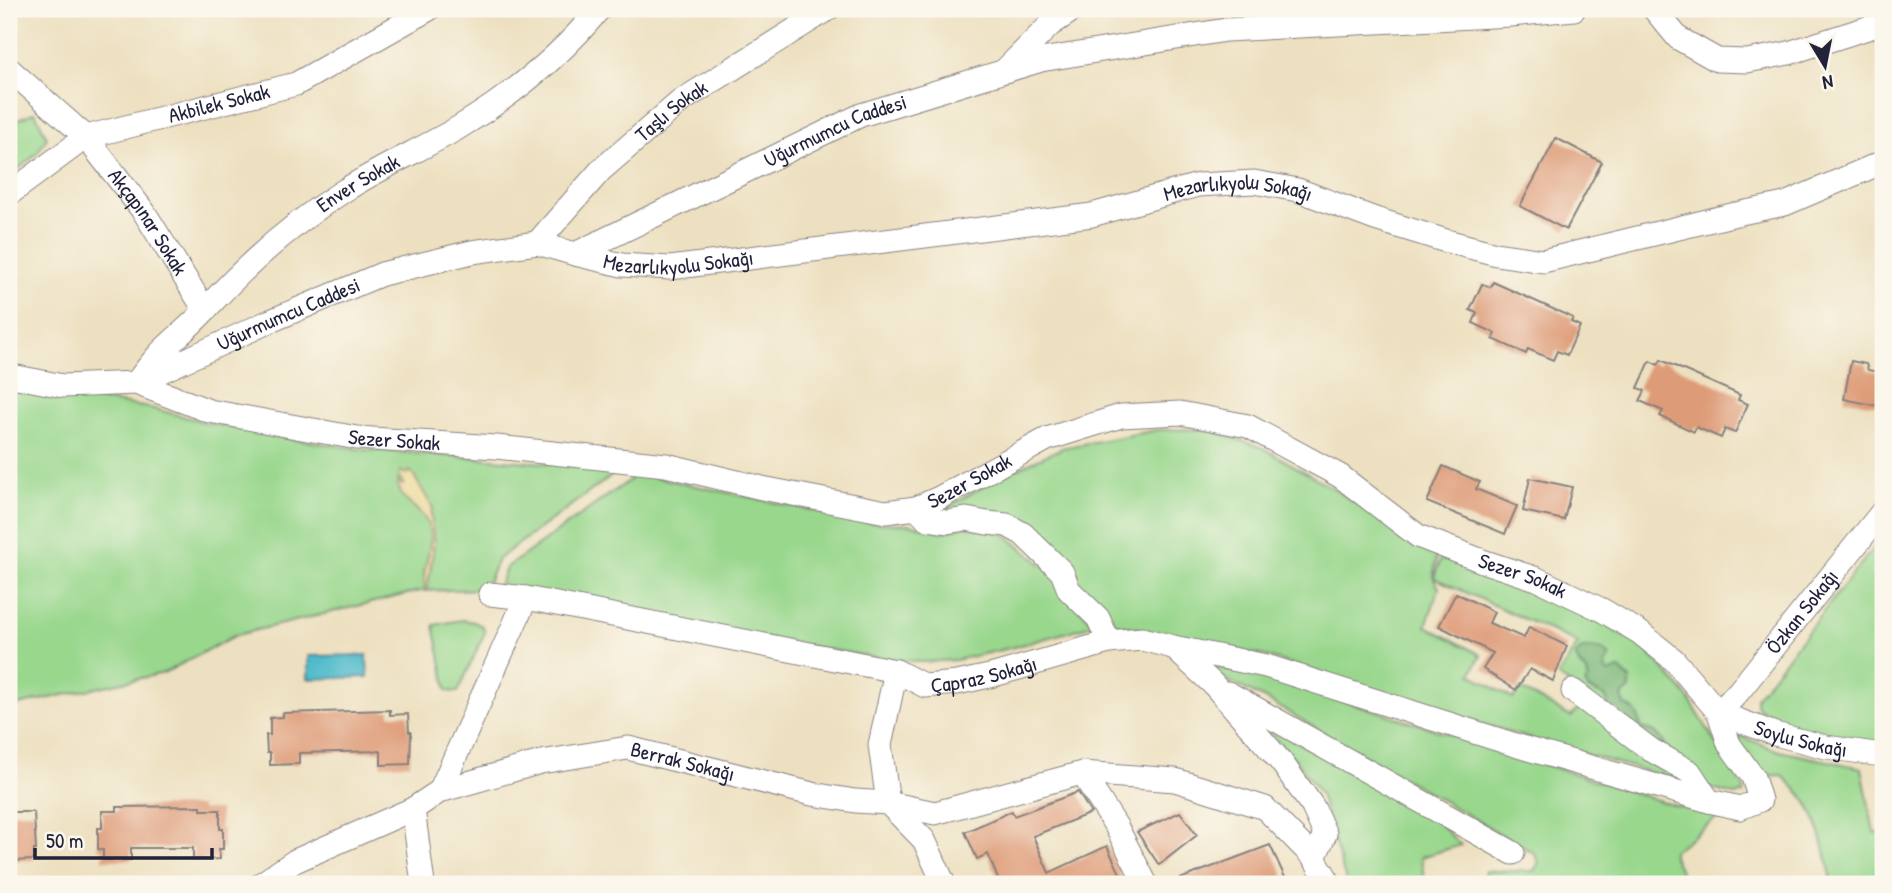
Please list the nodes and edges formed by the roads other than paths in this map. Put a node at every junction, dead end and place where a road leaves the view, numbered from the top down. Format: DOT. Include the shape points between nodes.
graph roads {
  1 [pos="429,9"];
  2 [pos="599,9"];
  3 [pos="828,9"];
  4 [pos="1074,9"];
  5 [pos="1574,9"];
  6 [pos="1654,9"];
  7 [pos="1883,23"];
  8 [pos="9,69"];
  9 [pos="1004,72"];
  10 [pos="86,137"];
  11 [pos="1883,162"];
  12 [pos="9,194"];
  13 [pos="537,243"];
  14 [pos="575,254"];
  15 [pos="205,310"];
  16 [pos="9,374"];
  17 [pos="136,383"];
  18 [pos="916,508"];
  19 [pos="1883,511"];
  20 [pos="490,594"];
  21 [pos="526,598"];
  22 [pos="1109,642"];
  23 [pos="1173,647"];
  24 [pos="896,671"];
  25 [pos="1213,684"];
  26 [pos="1573,691"];
  27 [pos="1719,713"];
  28 [pos="1883,754"];
  29 [pos="1082,773"];
  30 [pos="440,791"];
  31 [pos="1709,801"];
  32 [pos="888,803"];
  33 [pos="413,809"];
  34 [pos="1513,853"];
  35 [pos="1314,858"];
  36 [pos="261,884"];
  37 [pos="423,884"];
  38 [pos="944,884"];
  39 [pos="1146,884"];
  40 [pos="1330,884"];
  1 -- 10 [label="street, Akbilek Sokak" via="296,84"];
  2 -- 15 [label="street, Enver Sokak" via="553,59 512,92 458,128 377,170 301,221"];
  3 -- 13 [label="street, Taşlı Sokak" via="681,101 601,170"];
  4 -- 9 [label="street" via="1050,25"];
  5 -- 9 [label="street, Uğurmumcu Caddesi" via="1226,30 1041,60"];
  6 -- 7 [label="street" via="1678,38 1717,60 1747,61 1789,53"];
  8 -- 10 [label="street, Akçapınar Sokak"];
  9 -- 14 [label="street, Uğurmumcu Caddesi" via="861,115"];
  10 -- 12 [label="street, Akbilek Sokak"];
  10 -- 15 [label="street, Akçapınar Sokak" via="144,212"];
  11 -- 14 [label="street, Mezarlıkyolu Sokağı" via="1785,204 1543,261 1496,254 1375,219 1298,190 1254,182 1198,185 1092,215 670,268 622,265"];
  13 -- 14 [label="street, Uğurmumcu Caddesi"];
  13 -- 17 [label="street, Uğurmumcu Caddesi" via="472,252 382,274"];
  15 -- 17 [label="street, Enver Sokak"];
  16 -- 17 [label="street" via="63,386"];
  17 -- 18 [label="street, Sezer Sokak" via="209,411 357,438 656,464 874,510"];
  18 -- 22 [label="street" via="927,519 1007,525 1023,534 1062,572 1069,590 1098,618"];
  18 -- 27 [label="street, Sezer Sokak" via="1047,439 1121,416 1180,413 1248,426 1340,476 1418,536 1537,579 1639,632 1674,660"];
  19 -- 27 [label="street, Özkan Sokağı"];
  20 -- 21 [label="street, Çapraz Sokağı"];
  21 -- 24 [label="street, Çapraz Sokağı"];
  21 -- 30 [label="street"];
  22 -- 23 [label="street, Çapraz Sokağı" via="1142,639"];
  22 -- 24 [label="street, Çapraz Sokağı" via="957,683 925,686"];
  23 -- 25 [label="street, Çapraz Sokağı"];
  23 -- 31 [label="street" via="1266,666"];
  24 -- 32 [label="street" via="880,745"];
  25 -- 34 [label="street"];
  25 -- 35 [label="street, Çapraz Sokağı" via="1282,763 1313,807 1325,834"];
  26 -- 31 [label="street" via="1651,750 1690,772"];
  27 -- 28 [label="street, Soylu Sokağı" via="1813,744"];
  27 -- 31 [label="street" via="1729,744 1753,777 1760,800 1740,808"];
  29 -- 32 [label="street, Berrak Sokağı" via="934,813"];
  29 -- 35 [label="street, Berrak Sokağı" via="1175,780 1265,808"];
  29 -- 39 [label="street"];
  30 -- 32 [label="street, Berrak Sokağı" via="541,762 628,748 813,794"];
  30 -- 33 [label="street, Berrak Sokağı"];
  32 -- 38 [label="street" via="924,840"];
  33 -- 36 [label="street, Berrak Sokağı" via="295,861"];
  33 -- 37 [label="street"];
  35 -- 40 [label="street, Berrak Sokağı"];
}
